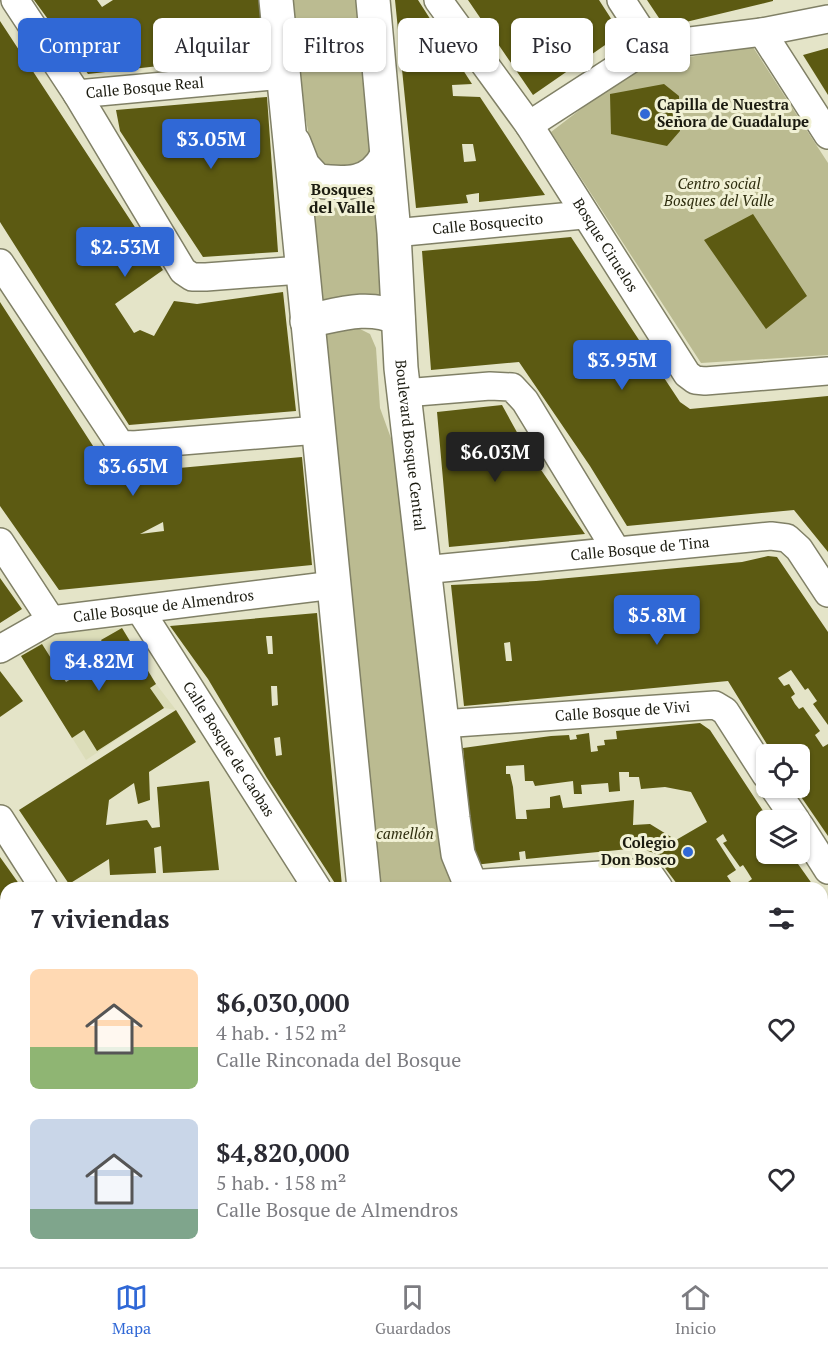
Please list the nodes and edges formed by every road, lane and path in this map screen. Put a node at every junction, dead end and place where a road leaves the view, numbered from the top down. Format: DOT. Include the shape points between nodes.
graph roads {
  1 [pos="15,0"];
  2 [pos="276,0"];
  3 [pos="373,0"];
  4 [pos="438,0"];
  5 [pos="621,0"];
  6 [pos="633,18"];
  7 [pos="828,19"];
  8 [pos="762,32"];
  9 [pos="690,41"];
  10 [pos="611,72"];
  11 [pos="283,75"];
  12 [pos="76,94"];
  13 [pos="529,125"];
  14 [pos="288,131"];
  15 [pos="828,135"];
  16 [pos="386,158"];
  17 [pos="583,215"];
  18 [pos="394,233"];
  19 [pos="0,263"];
  20 [pos="301,270"];
  21 [pos="398,318"];
  22 [pos="307,321"];
  23 [pos="828,371"];
  24 [pos="404,393"];
  25 [pos="318,430"];
  26 [pos="0,542"];
  27 [pos="616,550"];
  28 [pos="423,570"];
  29 [pos="334,585"];
  30 [pos="828,592"];
  31 [pos="140,610"];
  32 [pos="51,620"];
  33 [pos="0,650"];
  34 [pos="441,724"];
  35 [pos="756,760"];
  36 [pos="0,819"];
  37 [pos="810,842"];
  38 [pos="828,870"];
  39 [pos="40,882"];
  40 [pos="313,882"];
  41 [pos="363,882"];
  42 [pos="468,882"];
  43 [pos="519,882"];
  44 [pos="655,882"];
  1 -- 12 [label="street"];
  2 -- 11 [label="street"];
  3 -- 16 [label="street, Boulevard Bosque Central"];
  4 -- 13 [label="street, Bosque Ciruelos"];
  5 -- 6 [label="street"];
  7 -- 8 [label="street"];
  8 -- 9 [label="street"];
  8 -- 15 [label="street"];
  10 -- 13 [label="street"];
  11 -- 12 [label="street, Calle Bosque Real"];
  11 -- 14 [label="street"];
  12 -- 20 [label="street" via="183,271 192,277 206,278"];
  13 -- 17 [label="street, Bosque Ciruelos"];
  14 -- 16 [label="street" via="303,166 317,181 363,182"];
  14 -- 20 [label="street"];
  16 -- 18 [label="street, Boulevard Bosque Central"];
  17 -- 18 [label="street, Calle Bosquecito"];
  17 -- 23 [label="street, Bosque Ciruelos" via="687,374 695,380"];
  18 -- 21 [label="street, Boulevard Bosque Central"];
  19 -- 25 [label="street" via="120,444"];
  20 -- 22 [label="street"];
  21 -- 22 [label="street" via="355,310"];
  21 -- 24 [label="street, Boulevard Bosque Central"];
  22 -- 25 [label="street"];
  24 -- 27 [label="street" via="512,387 525,401"];
  24 -- 28 [label="street, Boulevard Bosque Central"];
  25 -- 29 [label="street"];
  26 -- 32 [label="street"];
  27 -- 28 [label="street, Calle Bosque de Tina"];
  27 -- 30 [label="street, Calle Bosque de Tina" via="771,536 787,538"];
  28 -- 34 [label="street, Boulevard Bosque Central"];
  29 -- 31 [label="street, Calle Bosque de Almendros"];
  29 -- 41 [label="street"];
  31 -- 32 [label="street, Calle Bosque de Almendros"];
  31 -- 40 [label="street, Calle Bosque de Caobas"];
  32 -- 33 [label="street, Calle Bosque de Almendros"];
  34 -- 35 [label="street, Calle Bosque de Vivi" via="715,705 725,711"];
  34 -- 42 [label="street, Boulevard Bosque Central" via="458,854"];
  36 -- 39 [label="street"];
  37 -- 38 [label="street"];
  43 -- 44 [label="street" via="630,873 650,875"];
}
